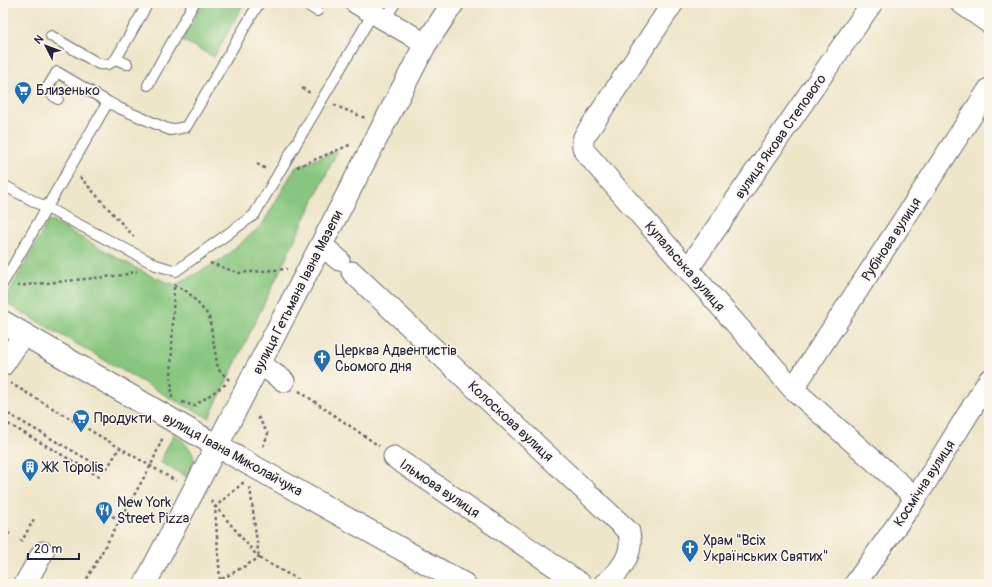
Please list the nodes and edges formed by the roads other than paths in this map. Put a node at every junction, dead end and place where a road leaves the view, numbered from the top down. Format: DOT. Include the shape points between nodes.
graph roads {
  1 [pos="148,3"];
  2 [pos="194,3"];
  3 [pos="258,3"];
  4 [pos="304,3"];
  5 [pos="453,3"];
  6 [pos="673,3"];
  7 [pos="872,3"];
  8 [pos="961,3"];
  9 [pos="377,10"];
  10 [pos="317,11"];
  11 [pos="989,23"];
  12 [pos="51,36"];
  13 [pos="426,45"];
  14 [pos="116,59"];
  15 [pos="127,64"];
  16 [pos="148,85"];
  17 [pos="989,89"];
  18 [pos="58,99"];
  19 [pos="108,102"];
  20 [pos="3,185"];
  21 [pos="46,208"];
  22 [pos="322,245"];
  23 [pos="688,269"];
  24 [pos="7,285"];
  25 [pos="3,322"];
  26 [pos="24,334"];
  27 [pos="260,364"];
  28 [pos="6,374"];
  29 [pos="989,380"];
  30 [pos="292,386"];
  31 [pos="794,388"];
  32 [pos="217,446"];
  33 [pos="394,457"];
  34 [pos="916,498"];
  35 [pos="43,552"];
  36 [pos="25,584"];
  37 [pos="145,584"];
  38 [pos="464,584"];
  39 [pos="581,584"];
  40 [pos="604,584"];
  41 [pos="855,584"];
  1 -- 14 [label="lane"];
  2 -- 16 [label="lane"];
  3 -- 19 [label="lane" via="186,126 170,130"];
  4 -- 10 [label="lane"];
  5 -- 13 [label="main road, вулиця Гетьмана Івана Мазепи"];
  6 -- 23 [label="street, Купальська вулиця" via="582,142 585,152"];
  7 -- 23 [label="street, вулиця Якова Степового"];
  8 -- 11 [label="street"];
  9 -- 13 [label="street"];
  9 -- 21 [label="lane" via="254,216 176,271 156,266"];
  12 -- 14 [label="lane" via="99,64 112,63"];
  13 -- 22 [label="main road, вулиця Гетьмана Івана Мазепи"];
  14 -- 15 [label="lane"];
  17 -- 31 [label="street, Рубінова вулиця"];
  18 -- 19 [label="lane" via="46,90 57,72"];
  19 -- 21 [label="lane"];
  20 -- 21 [label="lane"];
  21 -- 24 [label="lane"];
  22 -- 27 [label="main road, вулиця Гетьмана Івана Мазепи"];
  22 -- 40 [label="street, Колоскова вулиця" via="629,532 630,545 626,557 618,572"];
  23 -- 31 [label="street, Купальська вулиця"];
  25 -- 26 [label="main road, вулиця Івана Миколайчука"];
  26 -- 28 [label="street"];
  26 -- 32 [label="main road, вулиця Івана Миколайчука"];
  27 -- 30 [label="street"];
  27 -- 32 [label="main road, вулиця Гетьмана Івана Мазепи"];
  29 -- 34 [label="street, Космічна вулиця"];
  31 -- 34 [label="street, Купальська вулиця"];
  32 -- 37 [label="main road, вулиця Гетьмана Івана Мазепи"];
  32 -- 38 [label="main road, вулиця Івана Миколайчука"];
  33 -- 39 [label="street, Ільмова вулиця"];
  34 -- 41 [label="street, Космічна вулиця"];
  35 -- 36 [label="street"];
}
